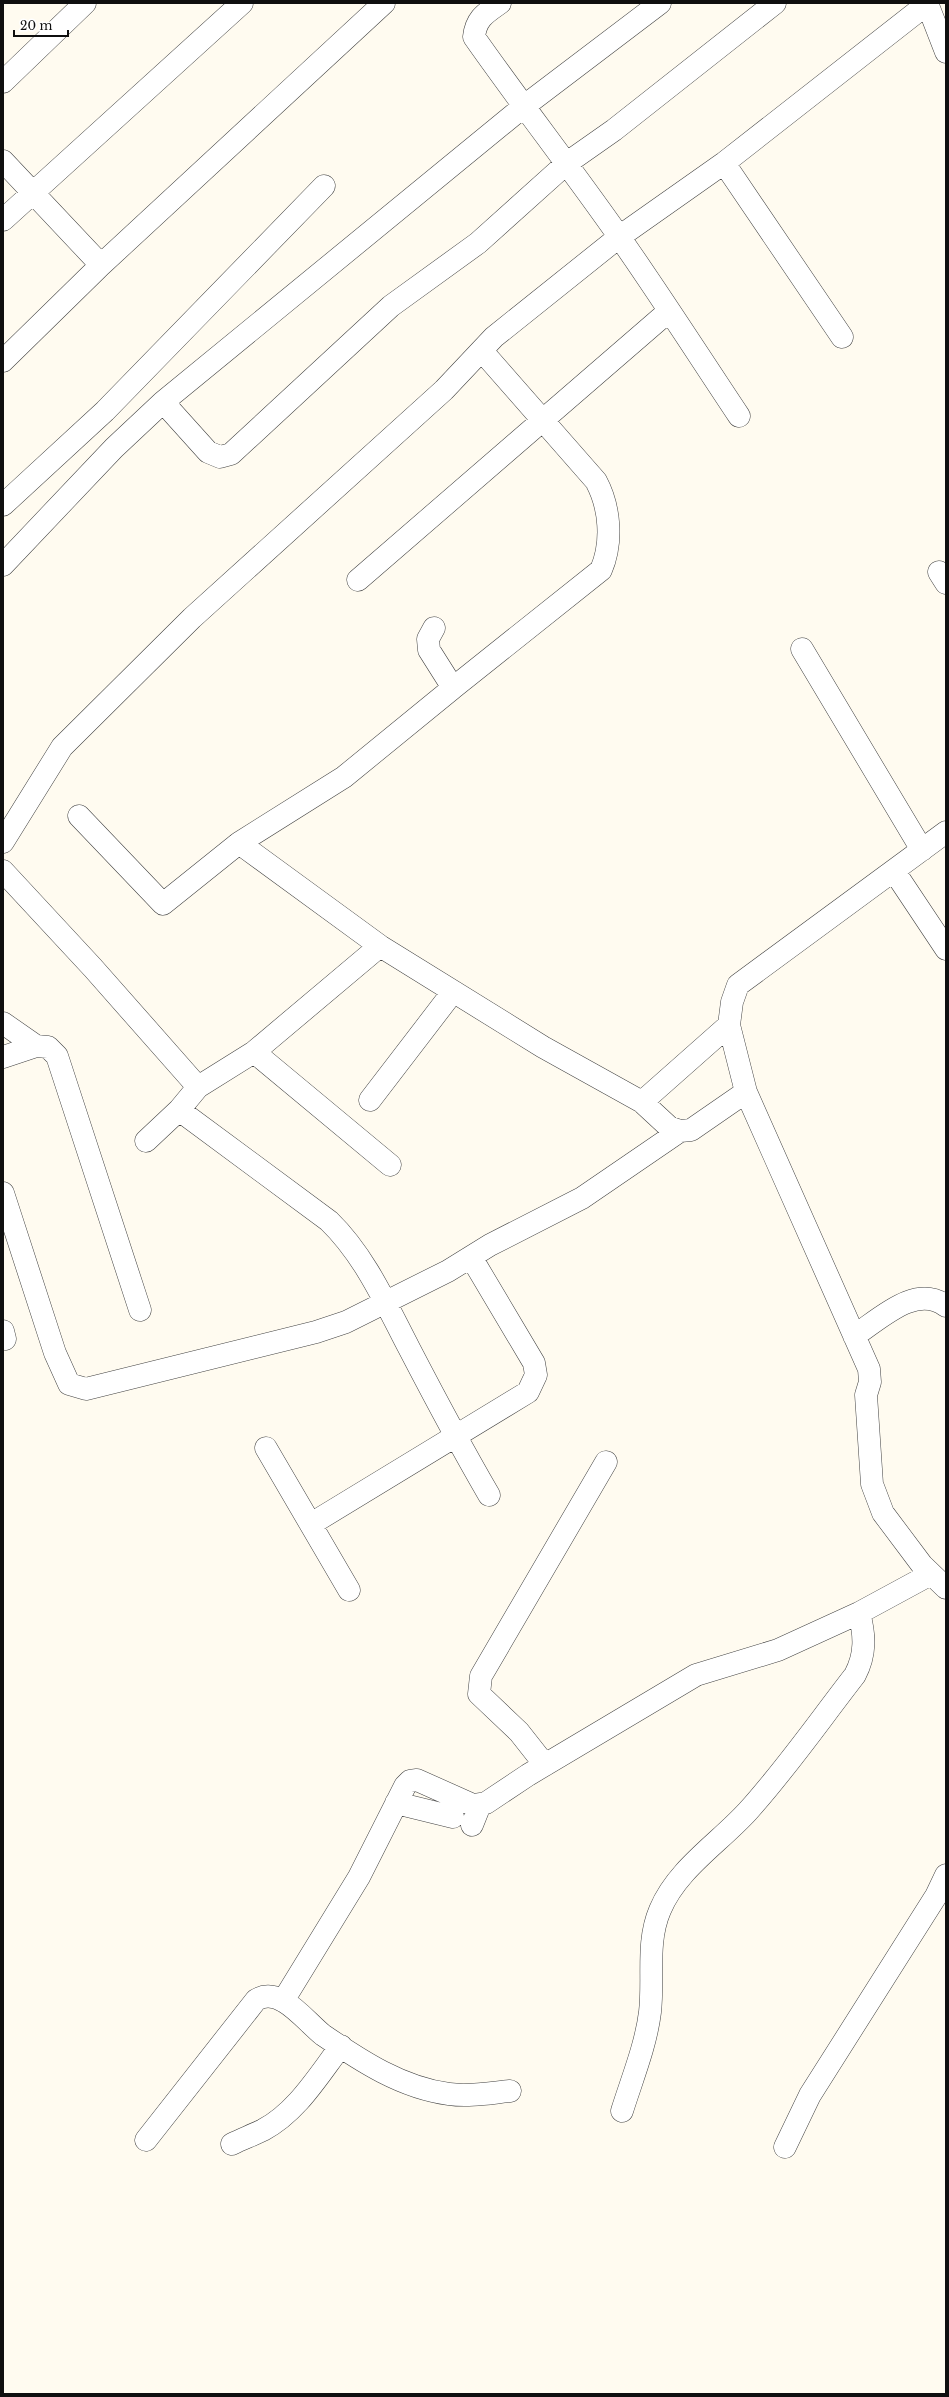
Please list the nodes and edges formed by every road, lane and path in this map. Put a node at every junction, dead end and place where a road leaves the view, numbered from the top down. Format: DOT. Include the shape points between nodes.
graph roads {
  1 [pos="85,3"];
  2 [pos="242,3"];
  3 [pos="384,3"];
  4 [pos="500,3"];
  5 [pos="660,3"];
  6 [pos="775,3"];
  7 [pos="927,3"];
  8 [pos="945,49"];
  9 [pos="3,82"];
  10 [pos="523,107"];
  11 [pos="3,161"];
  12 [pos="567,163"];
  13 [pos="724,163"];
  14 [pos="324,186"];
  15 [pos="32,192"];
  16 [pos="3,220"];
  17 [pos="619,237"];
  18 [pos="101,265"];
  19 [pos="669,311"];
  20 [pos="842,337"];
  21 [pos="482,351"];
  22 [pos="3,361"];
  23 [pos="163,402"];
  24 [pos="739,416"];
  25 [pos="542,422"];
  26 [pos="3,505"];
  27 [pos="3,565"];
  28 [pos="358,580"];
  29 [pos="434,628"];
  30 [pos="802,649"];
  31 [pos="453,688"];
  32 [pos="79,816"];
  33 [pos="946,832"];
  34 [pos="3,842"];
  35 [pos="239,843"];
  36 [pos="922,850"];
  37 [pos="3,871"];
  38 [pos="894,871"];
  39 [pos="380,946"];
  40 [pos="946,949"];
  41 [pos="452,993"];
  42 [pos="3,1023"];
  43 [pos="729,1025"];
  44 [pos="36,1046"];
  45 [pos="254,1052"];
  46 [pos="3,1057"];
  47 [pos="198,1087"];
  48 [pos="746,1092"];
  49 [pos="370,1100"];
  50 [pos="642,1102"];
  51 [pos="179,1110"];
  52 [pos="680,1130"];
  53 [pos="146,1141"];
  54 [pos="390,1165"];
  55 [pos="3,1193"];
  56 [pos="471,1257"];
  57 [pos="386,1302"];
  58 [pos="946,1306"];
  59 [pos="140,1310"];
  60 [pos="854,1336"];
  61 [pos="456,1437"];
  62 [pos="266,1448"];
  63 [pos="606,1462"];
  64 [pos="489,1495"];
  65 [pos="311,1524"];
  66 [pos="942,1583"];
  67 [pos="350,1590"];
  68 [pos="859,1613"];
  69 [pos="545,1765"];
  70 [pos="396,1803"];
  71 [pos="468,1816"];
  72 [pos="946,1875"];
  73 [pos="283,2001"];
  74 [pos="341,2046"];
  75 [pos="510,2091"];
  76 [pos="622,2111"];
  77 [pos="146,2140"];
  78 [pos="232,2144"];
  79 [pos="785,2147"];
  1 -- 9 [label="street"];
  2 -- 15 [label="street"];
  3 -- 18 [label="street"];
  4 -- 10 [label="street" via="480,18 474,37"];
  5 -- 10 [label="street"];
  6 -- 12 [label="street" via="614,130"];
  7 -- 8 [label="street"];
  7 -- 13 [label="street"];
  10 -- 12 [label="street"];
  10 -- 23 [label="street"];
  11 -- 15 [label="street"];
  12 -- 17 [label="street"];
  12 -- 23 [label="street" via="478,244 391,306 231,454 220,457 208,452"];
  13 -- 17 [label="street"];
  13 -- 20 [label="street"];
  14 -- 26 [label="street" via="105,411"];
  15 -- 16 [label="street"];
  15 -- 18 [label="street"];
  17 -- 19 [label="street"];
  17 -- 21 [label="street" via="494,337"];
  18 -- 22 [label="street"];
  19 -- 24 [label="street"];
  19 -- 25 [label="street"];
  21 -- 25 [label="street"];
  21 -- 34 [label="street" via="444,390 192,618 62,747"];
  23 -- 27 [label="street" via="114,448"];
  25 -- 28 [label="street"];
  25 -- 31 [label="street" via="600,488 605,504 608,554 601,570"];
  29 -- 31 [label="street" via="428,639 430,650"];
  30 -- 36 [label="street"];
  31 -- 35 [label="street" via="344,777"];
  32 -- 35 [label="street" via="162,904"];
  33 -- 36 [label="street"];
  35 -- 39 [label="street"];
  36 -- 38 [label="street"];
  37 -- 47 [label="street"];
  38 -- 40 [label="street"];
  38 -- 43 [label="street" via="738,985 732,1002"];
  39 -- 41 [label="street"];
  39 -- 45 [label="street"];
  41 -- 49 [label="street"];
  41 -- 50 [label="street"];
  42 -- 44 [label="street"];
  43 -- 48 [label="street"];
  43 -- 50 [label="street"];
  44 -- 46 [label="street"];
  44 -- 59 [label="street" via="48,1047 57,1056"];
  45 -- 47 [label="street"];
  45 -- 54 [label="street"];
  47 -- 51 [label="street"];
  48 -- 52 [label="street" via="691,1130"];
  48 -- 60 [label="street"];
  50 -- 52 [label="street" via="669,1127"];
  51 -- 53 [label="street"];
  51 -- 57 [label="street" via="329,1221 347,1238"];
  52 -- 56 [label="street" via="582,1198"];
  55 -- 57 [label="street" via="55,1352 69,1384 77,1388 86,1389 316,1332 346,1322"];
  56 -- 57 [label="street"];
  56 -- 61 [label="street" via="534,1363 536,1374 528,1392"];
  57 -- 61 [label="street"];
  58 -- 60 [label="street" via="937,1299 911,1299"];
  60 -- 66 [label="street" via="869,1369 870,1382 866,1395 872,1484 883,1513 922,1565"];
  61 -- 64 [label="street"];
  61 -- 65 [label="street"];
  62 -- 65 [label="street"];
  63 -- 69 [label="street" via="481,1676 478,1687 479,1694 484,1700 519,1732"];
  65 -- 67 [label="street"];
  66 -- 68 [label="street"];
  68 -- 69 [label="street" via="778,1650 696,1675"];
  68 -- 76 [label="street" via="864,1630 864,1649 862,1662 855,1675 748,1811 680,1878 660,1911 650,1950 650,2011 645,2037"];
  69 -- 71 [label="street"];
  70 -- 71 [label="street"];
  70 -- 71 [label="street" via="404,1786 410,1781 417,1780 466,1802"];
  70 -- 73 [label="street" via="359,1878"];
  72 -- 79 [label="street" via="936,1896 810,2096"];
  73 -- 74 [label="street"];
  73 -- 77 [label="street" via="272,1995 263,1995 256,2000"];
  74 -- 75 [label="street" via="388,2075 418,2087 469,2096"];
  74 -- 78 [label="street" via="287,2113 264,2130"];
}
